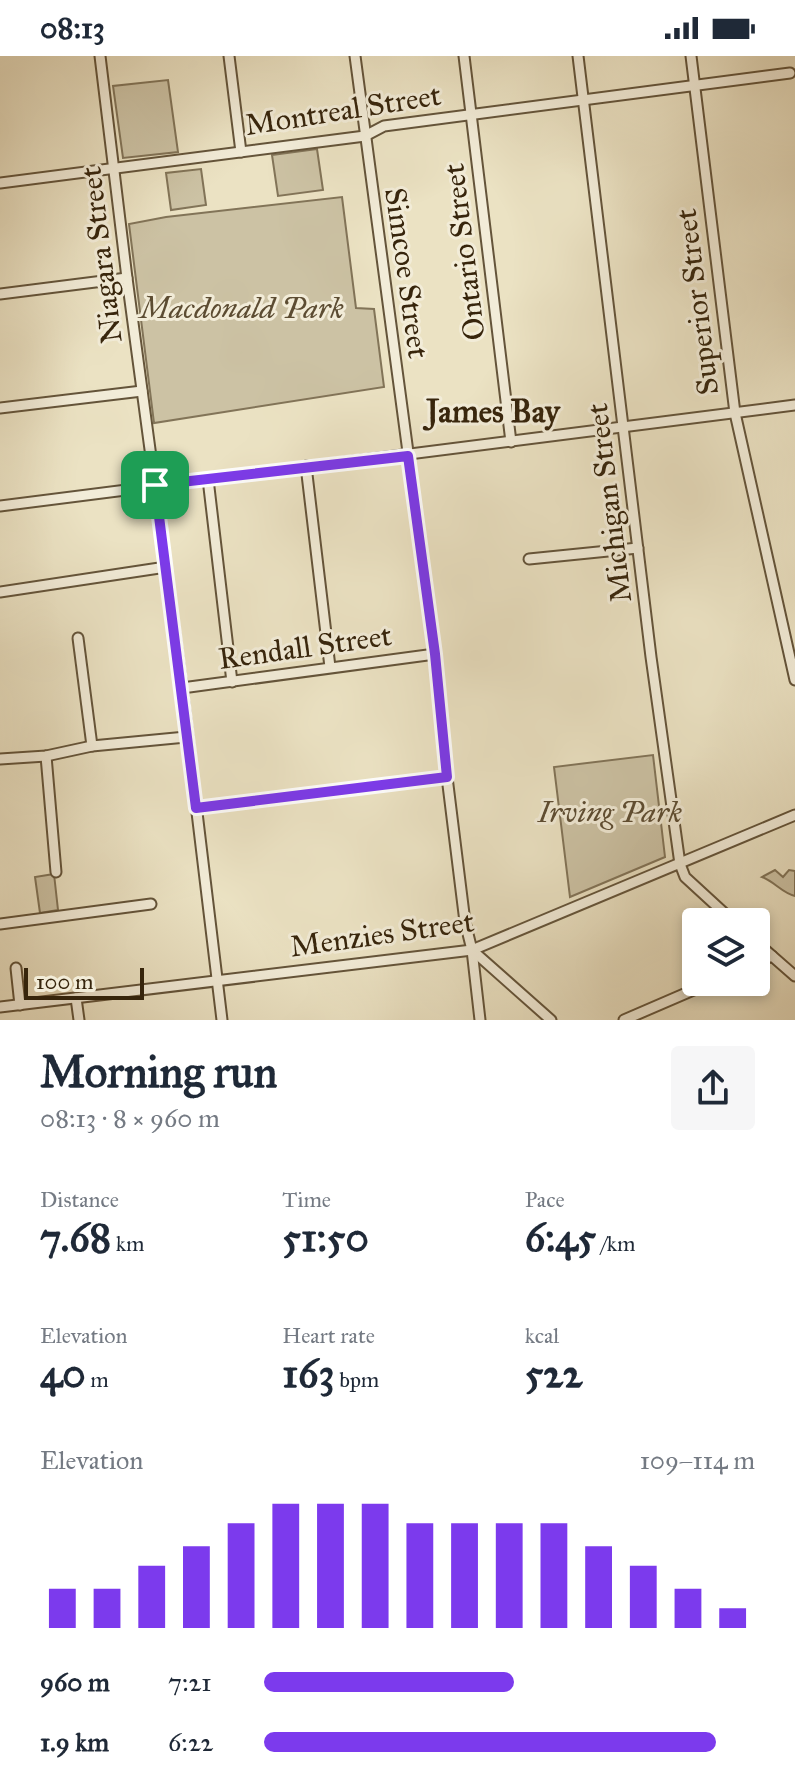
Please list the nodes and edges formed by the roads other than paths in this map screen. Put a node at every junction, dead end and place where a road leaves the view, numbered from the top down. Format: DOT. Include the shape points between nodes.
graph roads {
  1 [pos="100,56"];
  2 [pos="229,56"];
  3 [pos="355,56"];
  4 [pos="464,56"];
  5 [pos="578,56"];
  6 [pos="691,56"];
  7 [pos="790,73"];
  8 [pos="695,85"];
  9 [pos="583,98"];
  10 [pos="471,114"];
  11 [pos="365,136"];
  12 [pos="241,152"];
  13 [pos="115,169"];
  14 [pos="0,183"];
  15 [pos="127,278"];
  16 [pos="0,294"];
  17 [pos="142,391"];
  18 [pos="795,405"];
  19 [pos="0,408"];
  20 [pos="735,413"];
  21 [pos="624,426"];
  22 [pos="511,442"];
  23 [pos="408,456"];
  24 [pos="306,466"];
  25 [pos="208,479"];
  26 [pos="155,485"];
  27 [pos="0,506"];
  28 [pos="638,548"];
  29 [pos="529,559"];
  30 [pos="166,567"];
  31 [pos="0,592"];
  32 [pos="78,638"];
  33 [pos="435,654"];
  34 [pos="330,667"];
  35 [pos="795,680"];
  36 [pos="232,682"];
  37 [pos="182,688"];
  38 [pos="186,737"];
  39 [pos="92,746"];
  40 [pos="46,756"];
  41 [pos="0,759"];
  42 [pos="447,777"];
  43 [pos="196,808"];
  44 [pos="795,815"];
  45 [pos="680,864"];
  46 [pos="56,872"];
  47 [pos="151,904"];
  48 [pos="719,908"];
  49 [pos="0,924"];
  50 [pos="472,950"];
  51 [pos="772,956"];
  52 [pos="16,968"];
  53 [pos="795,976"];
  54 [pos="216,980"];
  55 [pos="682,995"];
  56 [pos="76,998"];
  57 [pos="20,1005"];
  58 [pos="0,1007"];
  59 [pos="79,1020"];
  60 [pos="222,1020"];
  61 [pos="480,1020"];
  62 [pos="551,1020"];
  63 [pos="624,1020"];
  1 -- 13 [label="street, Niagara Street"];
  2 -- 12 [label="street"];
  3 -- 11 [label="street, Simcoe Street"];
  4 -- 10 [label="street, Ontario Street"];
  5 -- 9 [label="street, Michigan Street"];
  6 -- 8 [label="street, Superior Street"];
  7 -- 8 [label="street, Montreal Street"];
  8 -- 9 [label="street, Montreal Street"];
  8 -- 20 [label="street, Superior Street"];
  9 -- 10 [label="street, Montreal Street"];
  9 -- 21 [label="street, Michigan Street"];
  10 -- 11 [label="street, Montreal Street" via="384,126"];
  10 -- 22 [label="street, Ontario Street"];
  11 -- 12 [label="street, Montreal Street"];
  11 -- 23 [label="street, Simcoe Street"];
  12 -- 13 [label="street, Montreal Street"];
  13 -- 14 [label="street, Montreal Street"];
  13 -- 15 [label="street, Niagara Street"];
  15 -- 16 [label="street"];
  15 -- 17 [label="street, Niagara Street"];
  17 -- 19 [label="street"];
  17 -- 26 [label="street, Niagara Street"];
  18 -- 20 [label="street"];
  20 -- 21 [label="street"];
  20 -- 35 [label="street, Superior Street"];
  21 -- 22 [label="street"];
  21 -- 28 [label="street, Michigan Street"];
  22 -- 23 [label="street"];
  23 -- 24 [label="street"];
  23 -- 33 [label="street, Simcoe Street"];
  24 -- 25 [label="street"];
  24 -- 34 [label="street"];
  25 -- 26 [label="street"];
  25 -- 36 [label="street"];
  26 -- 27 [label="street"];
  26 -- 30 [label="street, Niagara Street"];
  28 -- 29 [label="street"];
  28 -- 45 [label="street, Michigan Street"];
  30 -- 31 [label="street"];
  30 -- 37 [label="street, Niagara Street"];
  32 -- 39 [label="street"];
  33 -- 34 [label="street, Rendall Street"];
  33 -- 42 [label="street, Simcoe Street"];
  34 -- 36 [label="street, Rendall Street"];
  36 -- 37 [label="street, Rendall Street"];
  37 -- 38 [label="street, Niagara Street"];
  38 -- 39 [label="street"];
  38 -- 43 [label="street, Niagara Street"];
  39 -- 40 [label="street"];
  40 -- 41 [label="street"];
  40 -- 46 [label="street"];
  42 -- 43 [label="street"];
  42 -- 50 [label="street, Simcoe Street"];
  43 -- 54 [label="street, Niagara Street"];
  44 -- 45 [label="street, Menzies Street"];
  45 -- 48 [label="street" via="685,877"];
  45 -- 50 [label="street, Menzies Street"];
  47 -- 49 [label="street"];
  50 -- 54 [label="street, Menzies Street"];
  50 -- 61 [label="street, Simcoe Street"];
  50 -- 62 [label="street"];
  51 -- 53 [label="street"];
  52 -- 57 [label="street"];
  54 -- 56 [label="street, Menzies Street"];
  54 -- 60 [label="street, Niagara Street"];
  55 -- 63 [label="street"];
  56 -- 57 [label="street, Menzies Street"];
  56 -- 59 [label="street"];
  57 -- 58 [label="street, Menzies Street"];
}
